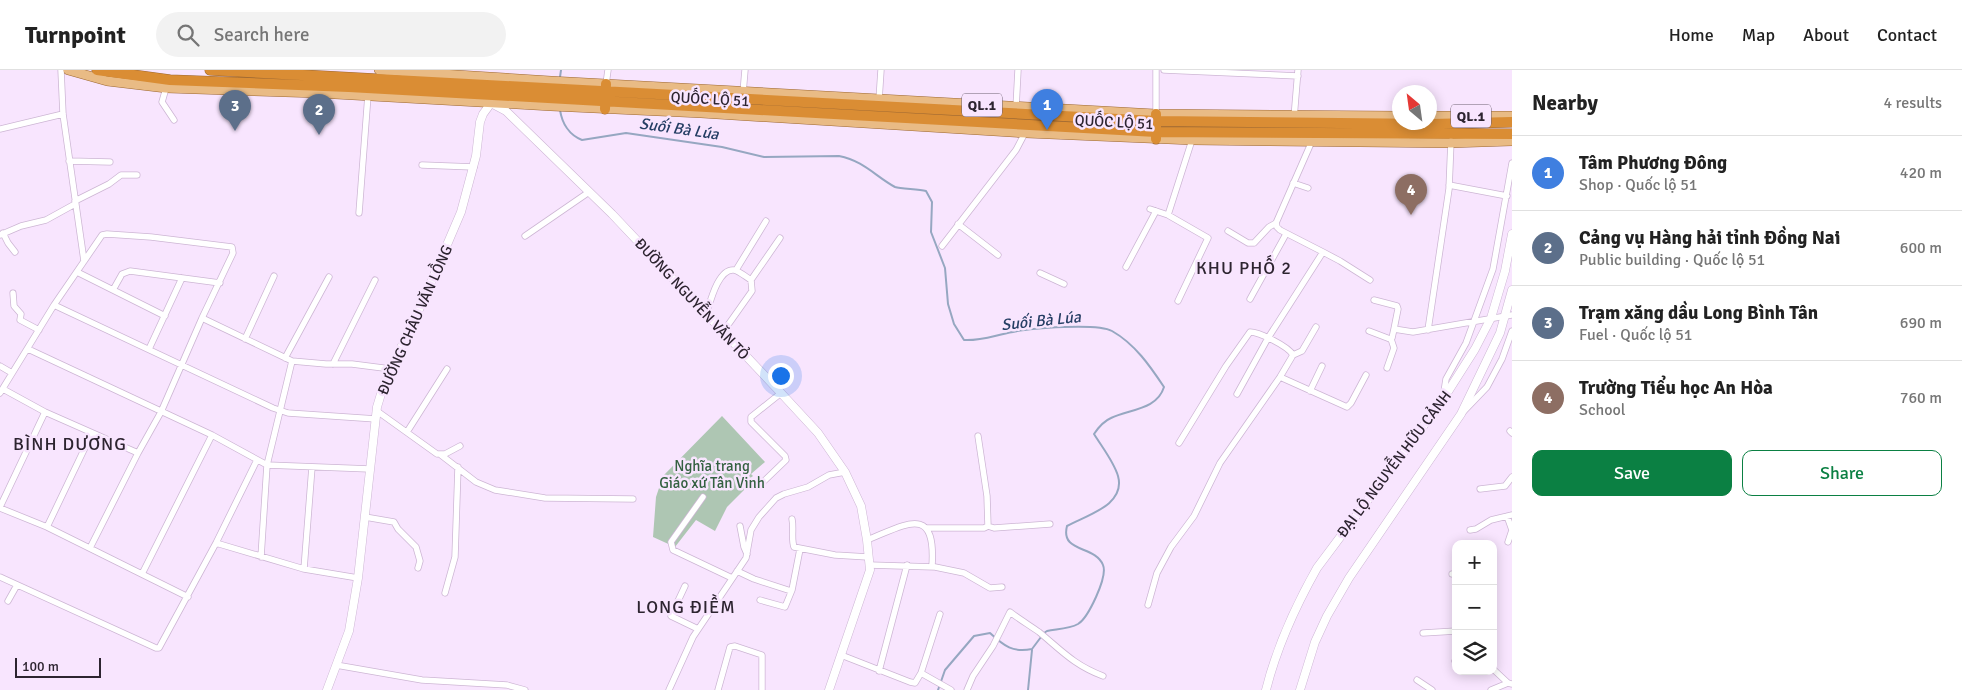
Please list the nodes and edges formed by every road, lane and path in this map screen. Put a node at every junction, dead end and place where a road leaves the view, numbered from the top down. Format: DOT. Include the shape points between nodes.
graph roads {
  1 [pos="61,70"];
  2 [pos="68,70"];
  3 [pos="97,70"];
  4 [pos="210,70"];
  5 [pos="379,70"];
  6 [pos="608,70"];
  7 [pos="745,70"];
  8 [pos="881,70"];
  9 [pos="1018,70"];
  10 [pos="1156,70"];
  11 [pos="1164,70"];
  12 [pos="440,72"];
  13 [pos="1298,73"];
  14 [pos="331,74"];
  15 [pos="493,85"];
  16 [pos="166,88"];
  17 [pos="551,94"];
  18 [pos="368,95"];
  19 [pos="565,95"];
  20 [pos="742,95"];
  21 [pos="605,96"];
  22 [pos="878,102"];
  23 [pos="1016,110"];
  24 [pos="63,114"];
  25 [pos="1392,116"];
  26 [pos="1437,116"];
  27 [pos="1512,116"];
  28 [pos="1294,118"];
  29 [pos="174,120"];
  30 [pos="1512,122"];
  31 [pos="1156,126"];
  32 [pos="1027,129"];
  33 [pos="0,130"];
  34 [pos="1512,134"];
  35 [pos="1313,137"];
  36 [pos="1451,139"];
  37 [pos="1192,140"];
  38 [pos="1512,141"];
  39 [pos="69,161"];
  40 [pos="110,162"];
  41 [pos="1512,162"];
  42 [pos="422,165"];
  43 [pos="474,166"];
  44 [pos="137,175"];
  45 [pos="1293,183"];
  46 [pos="1449,185"];
  47 [pos="1308,188"];
  48 [pos="589,192"];
  49 [pos="1507,196"];
  50 [pos="75,202"];
  51 [pos="359,213"];
  52 [pos="1168,215"];
  53 [pos="766,221"];
  54 [pos="1276,223"];
  55 [pos="958,224"];
  56 [pos="1228,231"];
  57 [pos="2,234"];
  58 [pos="1286,234"];
  59 [pos="1512,234"];
  60 [pos="525,236"];
  61 [pos="780,238"];
  62 [pos="942,246"];
  63 [pos="15,252"];
  64 [pos="1323,252"];
  65 [pos="998,255"];
  66 [pos="84,261"];
  67 [pos="1126,267"];
  68 [pos="736,270"];
  69 [pos="77,272"];
  70 [pos="1040,273"];
  71 [pos="274,276"];
  72 [pos="329,277"];
  73 [pos="182,278"];
  74 [pos="375,280"];
  75 [pos="751,280"];
  76 [pos="1370,280"];
  77 [pos="220,283"];
  78 [pos="1064,284"];
  79 [pos="113,290"];
  80 [pos="1512,290"];
  81 [pos="12,293"];
  82 [pos="1250,299"];
  83 [pos="1374,300"];
  84 [pos="1178,301"];
  85 [pos="54,305"];
  86 [pos="706,314"];
  87 [pos="1509,315"];
  88 [pos="165,316"];
  89 [pos="202,318"];
  90 [pos="1491,318"];
  91 [pos="1475,321"];
  92 [pos="1316,327"];
  93 [pos="1394,329"];
  94 [pos="39,330"];
  95 [pos="1428,330"];
  96 [pos="1369,331"];
  97 [pos="1512,331"];
  98 [pos="723,332"];
  99 [pos="1268,338"];
  100 [pos="244,339"];
  101 [pos="1391,339"];
  102 [pos="28,349"];
  103 [pos="150,349"];
  104 [pos="1293,355"];
  105 [pos="285,358"];
  106 [pos="292,361"];
  107 [pos="333,364"];
  108 [pos="183,365"];
  109 [pos="0,366"];
  110 [pos="1322,366"];
  111 [pos="446,368"];
  112 [pos="1387,368"];
  113 [pos="391,369"];
  114 [pos="12,373"];
  115 [pos="1366,375"];
  116 [pos="1280,377"];
  117 [pos="2,391"];
  118 [pos="1310,391"];
  119 [pos="781,393"];
  120 [pos="1237,394"];
  121 [pos="1442,401"];
  122 [pos="280,410"];
  123 [pos="45,412"];
  124 [pos="161,412"];
  125 [pos="1461,414"];
  126 [pos="376,415"];
  127 [pos="407,432"];
  128 [pos="92,434"];
  129 [pos="212,435"];
  130 [pos="978,436"];
  131 [pos="1179,443"];
  132 [pos="460,446"];
  133 [pos="138,453"];
  134 [pos="441,454"];
  135 [pos="257,460"];
  136 [pos="267,465"];
  137 [pos="312,467"];
  138 [pos="458,467"];
  139 [pos="370,469"];
  140 [pos="845,472"];
  141 [pos="1512,477"];
  142 [pos="762,483"];
  143 [pos="1510,485"];
  144 [pos="1480,489"];
  145 [pos="703,497"];
  146 [pos="633,499"];
  147 [pos="0,507"];
  148 [pos="1509,516"];
  149 [pos="365,517"];
  150 [pos="792,519"];
  151 [pos="1050,524"];
  152 [pos="740,526"];
  153 [pos="988,526"];
  154 [pos="47,528"];
  155 [pos="927,528"];
  156 [pos="1470,530"];
  157 [pos="867,540"];
  158 [pos="1508,542"];
  159 [pos="216,543"];
  160 [pos="90,548"];
  161 [pos="800,548"];
  162 [pos="747,554"];
  163 [pos="261,558"];
  164 [pos="869,561"];
  165 [pos="907,565"];
  166 [pos="932,566"];
  167 [pos="418,568"];
  168 [pos="304,569"];
  169 [pos="738,571"];
  170 [pos="142,574"];
  171 [pos="0,577"];
  172 [pos="358,578"];
  173 [pos="732,578"];
  174 [pos="17,585"];
  175 [pos="685,586"];
  176 [pos="1002,587"];
  177 [pos="792,591"];
  178 [pos="444,593"];
  179 [pos="188,597"];
  180 [pos="760,600"];
  181 [pos="8,601"];
  182 [pos="1148,605"];
  183 [pos="940,614"];
  184 [pos="698,629"];
  185 [pos="1452,631"];
  186 [pos="1423,633"];
  187 [pos="841,655"];
  188 [pos="336,665"];
  189 [pos="880,670"];
  190 [pos="1497,672"];
  191 [pos="921,673"];
  192 [pos="1103,676"];
  193 [pos="1417,680"];
  194 [pos="1510,683"];
  195 [pos="327,690"];
  196 [pos="525,690"];
  197 [pos="669,690"];
  198 [pos="718,690"];
  199 [pos="762,690"];
  200 [pos="829,690"];
  201 [pos="951,690"];
  202 [pos="967,690"];
  203 [pos="1266,690"];
  204 [pos="1300,690"];
  205 [pos="1432,690"];
  206 [pos="1490,690"];
  1 -- 24 [label="street"];
  2 -- 16 [label="main road, QL.1" via="107,80"];
  3 -- 15 [label="highway, QL.1" via="170,80"];
  4 -- 14 [label="highway, QL.1"];
  5 -- 12 [label="main road, QL.1"];
  6 -- 21 [label="street"];
  7 -- 20 [label="street"];
  8 -- 22 [label="street"];
  9 -- 23 [label="street"];
  10 -- 31 [label="street"];
  11 -- 13 [label="street"];
  12 -- 15 [label="main road, QL.1"];
  13 -- 28 [label="street"];
  14 -- 15 [label="highway, QL.1"];
  15 -- 17 [label="highway, QL.1"];
  15 -- 17 [label="main road, QL.1"];
  15 -- 18 [label="main road, QL.1"];
  15 -- 43 [label="street, ĐƯỜNG CHÂU VĂN LỒNG" via="480,122"];
  15 -- 48 [label="street, ĐƯỜNG NGUYỄN VĂN TỎ" via="506,111"];
  16 -- 18 [label="main road, QL.1"];
  16 -- 29 [label="street" via="162,102"];
  17 -- 19 [label="highway, QL.1"];
  17 -- 19 [label="main road, QL.1"];
  18 -- 51 [label="street"];
  19 -- 21 [label="highway, QUỐC LỘ 51 / QL.1"];
  19 -- 21 [label="main road, QUỐC LỘ 51 / QL.1"];
  20 -- 21 [label="highway, QUỐC LỘ 51 / QL.1"];
  20 -- 22 [label="highway, QUỐC LỘ 51 / QL.1"];
  21 -- 32 [label="highway, QUỐC LỘ 51 / QL.1" via="829,117"];
  22 -- 23 [label="highway, QUỐC LỘ 51 / QL.1"];
  23 -- 31 [label="highway, QUỐC LỘ 51 / QL.1"];
  24 -- 33 [label="street"];
  24 -- 39 [label="street"];
  25 -- 28 [label="main road, QUỐC LỘ 51 / QL.1"];
  26 -- 27 [label="main road, QL.1"];
  28 -- 30 [label="highway, QUỐC LỘ 51 / QL.1" via="1432,124"];
  28 -- 31 [label="highway, QUỐC LỘ 51 / QL.1"];
  31 -- 32 [label="highway, QUỐC LỘ 51 / QL.1"];
  31 -- 35 [label="highway, QUỐC LỘ 51 / QL.1"];
  31 -- 37 [label="main road, QUỐC LỘ 51 / QL.1"];
  32 -- 55 [label="street" via="1016,150"];
  34 -- 36 [label="highway, QUỐC LỘ 51 / QL.1"];
  35 -- 36 [label="highway, QUỐC LỘ 51 / QL.1"];
  35 -- 37 [label="main road, QUỐC LỘ 51 / QL.1"];
  35 -- 45 [label="street"];
  36 -- 38 [label="main road, QUỐC LỘ 51 / QL.1"];
  36 -- 46 [label="street"];
  37 -- 52 [label="street"];
  39 -- 40 [label="street"];
  39 -- 50 [label="street"];
  41 -- 49 [label="street"];
  42 -- 43 [label="street"];
  43 -- 113 [label="street, ĐƯỜNG CHÂU VĂN LỒNG" via="449,242"];
  44 -- 50 [label="street" via="121,175"];
  45 -- 47 [label="street"];
  45 -- 54 [label="street"];
  46 -- 49 [label="street"];
  46 -- 95 [label="street"];
  48 -- 60 [label="street"];
  48 -- 86 [label="street, ĐƯỜNG NGUYỄN VĂN TỎ"];
  49 -- 91 [label="street" via="1493,269"];
  50 -- 57 [label="street" via="46,220"];
  50 -- 66 [label="street"];
  52 -- 67 [label="street" via="1153,210"];
  52 -- 84 [label="street" via="1208,238"];
  53 -- 68 [label="street"];
  54 -- 56 [label="street" via="1251,244"];
  54 -- 58 [label="street"];
  55 -- 62 [label="street"];
  55 -- 65 [label="street"];
  57 -- 63 [label="street"];
  58 -- 64 [label="street"];
  58 -- 82 [label="street"];
  59 -- 90 [label="street, ĐẠI LỘ NGUYỄN HỮU CẢNH"];
  61 -- 75 [label="street"];
  64 -- 76 [label="street"];
  64 -- 99 [label="street"];
  66 -- 69 [label="street"];
  66 -- 77 [label="street" via="98,239 107,234 229,246 233,253"];
  68 -- 75 [label="street"];
  68 -- 86 [label="street" via="720,276"];
  69 -- 79 [label="street"];
  69 -- 85 [label="street"];
  70 -- 78 [label="street"];
  71 -- 100 [label="street"];
  72 -- 105 [label="street"];
  73 -- 77 [label="street"];
  73 -- 79 [label="street" via="125,272"];
  73 -- 88 [label="street"];
  74 -- 107 [label="street"];
  75 -- 98 [label="street" via="752,291"];
  77 -- 89 [label="street"];
  79 -- 88 [label="street"];
  80 -- 87 [label="street, ĐẠI LỘ NGUYỄN HỮU CẢNH"];
  81 -- 94 [label="street" via="14,306 21,314 20,320"];
  83 -- 93 [label="street" via="1398,308"];
  85 -- 94 [label="street"];
  85 -- 103 [label="street"];
  86 -- 98 [label="street, ĐƯỜNG NGUYỄN VĂN TỎ"];
  87 -- 90 [label="street"];
  87 -- 125 [label="street, ĐẠI LỘ NGUYỄN HỮU CẢNH"];
  88 -- 103 [label="street"];
  89 -- 100 [label="street"];
  89 -- 108 [label="street"];
  90 -- 91 [label="street"];
  90 -- 121 [label="street, ĐẠI LỘ NGUYỄN HỮU CẢNH"];
  91 -- 95 [label="street"];
  91 -- 121 [label="street" via="1446,379"];
  92 -- 104 [label="street" via="1302,351"];
  93 -- 95 [label="street"];
  93 -- 101 [label="street"];
  94 -- 102 [label="street"];
  96 -- 101 [label="street"];
  97 -- 125 [label="street" via="1487,387"];
  98 -- 119 [label="street, ĐƯỜNG NGUYỄN VĂN TỎ"];
  99 -- 104 [label="street"];
  99 -- 120 [label="street"];
  99 -- 131 [label="street" via="1251,331 1247,335"];
  100 -- 105 [label="street"];
  101 -- 112 [label="street" via="1394,348"];
  102 -- 114 [label="street"];
  102 -- 124 [label="street"];
  103 -- 108 [label="street"];
  104 -- 116 [label="street"];
  105 -- 106 [label="street"];
  106 -- 107 [label="street"];
  106 -- 122 [label="street"];
  107 -- 113 [label="street"];
  108 -- 122 [label="street"];
  108 -- 124 [label="street"];
  109 -- 114 [label="street"];
  110 -- 118 [label="street"];
  111 -- 127 [label="street"];
  113 -- 126 [label="street, ĐƯỜNG CHÂU VĂN LỒNG"];
  114 -- 117 [label="street"];
  115 -- 118 [label="street" via="1347,407"];
  116 -- 118 [label="street"];
  116 -- 182 [label="street" via="1220,463 1194,516 1171,547 1157,574"];
  117 -- 123 [label="street"];
  119 -- 140 [label="street, ĐƯỜNG NGUYỄN VĂN TỎ" via="818,433"];
  119 -- 142 [label="street" via="751,417 751,422 786,460"];
  121 -- 203 [label="street, ĐẠI LỘ NGUYỄN HỮU CẢNH" via="1317,568 1280,644"];
  122 -- 126 [label="street" via="288,413"];
  122 -- 136 [label="street"];
  123 -- 128 [label="street"];
  123 -- 147 [label="street"];
  124 -- 129 [label="street"];
  124 -- 133 [label="street"];
  125 -- 204 [label="street, ĐẠI LỘ NGUYỄN HỮU CẢNH" via="1349,578 1315,642"];
  126 -- 127 [label="street"];
  126 -- 139 [label="street, ĐƯỜNG CHÂU VĂN LỒNG"];
  127 -- 134 [label="street"];
  128 -- 133 [label="street"];
  128 -- 154 [label="street"];
  129 -- 135 [label="street"];
  129 -- 170 [label="street"];
  130 -- 153 [label="street"];
  132 -- 134 [label="street"];
  133 -- 160 [label="street"];
  134 -- 138 [label="street"];
  135 -- 136 [label="street"];
  135 -- 159 [label="street"];
  136 -- 137 [label="street"];
  136 -- 163 [label="street"];
  137 -- 139 [label="street"];
  137 -- 168 [label="street"];
  138 -- 146 [label="street" via="476,482 495,490 545,498"];
  138 -- 178 [label="street" via="455,558"];
  139 -- 149 [label="street, ĐƯỜNG CHÂU VĂN LỒNG"];
  140 -- 157 [label="street, ĐƯỜNG NGUYỄN VĂN TỎ" via="861,506"];
  140 -- 162 [label="street" via="829,474 808,487 776,498 752,530"];
  141 -- 143 [label="street"];
  143 -- 144 [label="street"];
  145 -- 173 [label="street" via="671,546 673,550"];
  147 -- 154 [label="street"];
  148 -- 156 [label="street"];
  148 -- 158 [label="street" via="1512,530"];
  149 -- 167 [label="street" via="394,522 416,547 420,561"];
  149 -- 172 [label="street, ĐƯỜNG CHÂU VĂN LỒNG"];
  150 -- 161 [label="street" via="793,545"];
  151 -- 153 [label="street"];
  152 -- 162 [label="street"];
  153 -- 155 [label="street"];
  154 -- 160 [label="street"];
  155 -- 157 [label="street" via="914,523"];
  155 -- 166 [label="street" via="933,545"];
  157 -- 164 [label="street, ĐƯỜNG NGUYỄN VĂN TỎ"];
  159 -- 163 [label="street"];
  159 -- 179 [label="street"];
  160 -- 170 [label="street"];
  161 -- 164 [label="street"];
  161 -- 177 [label="street"];
  162 -- 169 [label="street"];
  163 -- 168 [label="street"];
  164 -- 165 [label="street"];
  164 -- 187 [label="street, ĐƯỜNG NGUYỄN VĂN TỎ" via="869,576"];
  165 -- 166 [label="street"];
  165 -- 189 [label="street"];
  166 -- 176 [label="street" via="964,573 990,588"];
  168 -- 172 [label="street"];
  169 -- 173 [label="street"];
  169 -- 177 [label="street"];
  170 -- 179 [label="street"];
  171 -- 174 [label="street"];
  172 -- 188 [label="street, ĐƯỜNG CHÂU VĂN LỒNG" via="349,631"];
  173 -- 184 [label="street"];
  174 -- 179 [label="street" via="156,648 163,643"];
  174 -- 181 [label="street"];
  175 -- 184 [label="street" via="671,616"];
  177 -- 180 [label="street" via="785,607"];
  183 -- 191 [label="street"];
  184 -- 197 [label="street"];
  185 -- 186 [label="street"];
  187 -- 189 [label="street"];
  187 -- 200 [label="street, ĐƯỜNG NGUYỄN VĂN TỎ"];
  188 -- 195 [label="street, ĐƯỜNG CHÂU VĂN LỒNG"];
  188 -- 196 [label="street" via="422,680 500,684"];
  189 -- 191 [label="street" via="910,682 918,681"];
  190 -- 194 [label="street"];
  191 -- 201 [label="street"];
  192 -- 202 [label="street" via="1069,659 1010,612"];
  193 -- 205 [label="street"];
  194 -- 206 [label="street"];
  198 -- 199 [label="street" via="730,648 735,646 762,655"];
}
